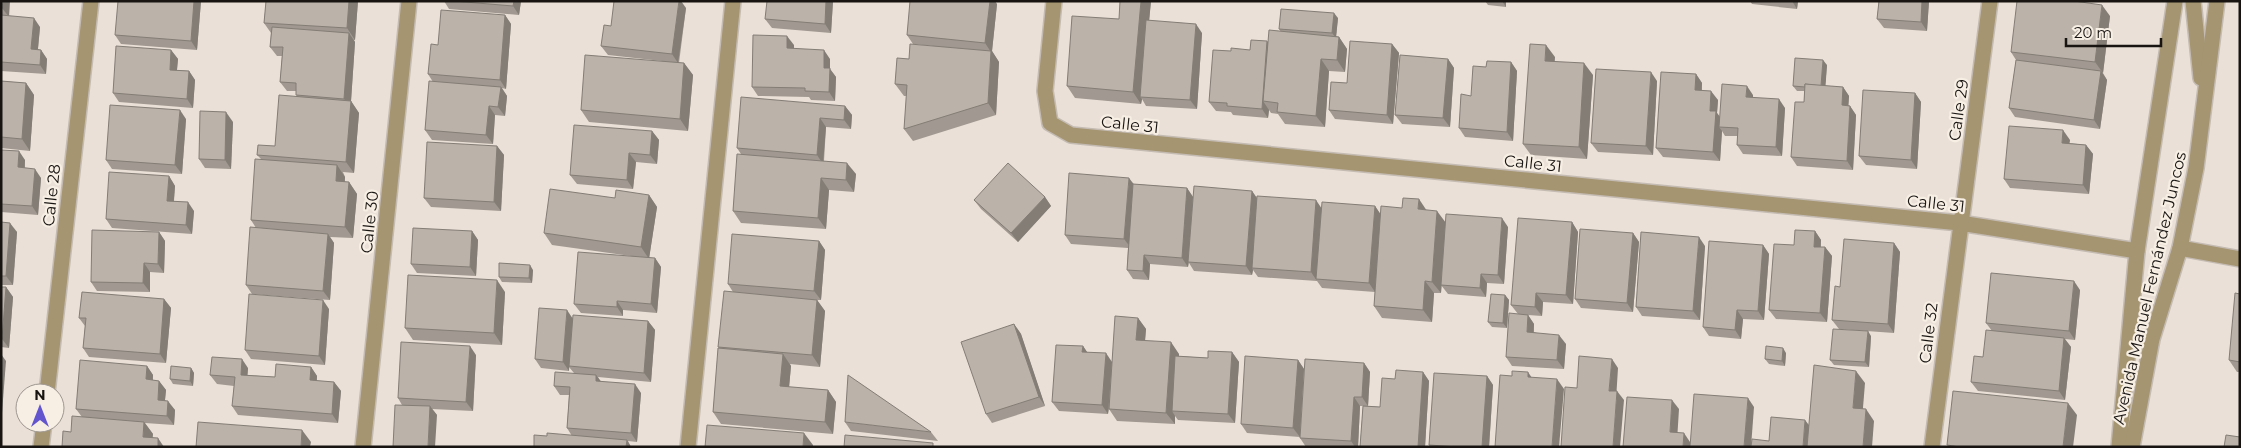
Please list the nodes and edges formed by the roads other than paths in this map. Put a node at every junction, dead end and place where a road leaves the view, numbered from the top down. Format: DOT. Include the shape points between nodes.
graph roads {
  1 [pos="90,1"];
  2 [pos="408,1"];
  3 [pos="733,1"];
  4 [pos="1054,1"];
  5 [pos="1990,1"];
  6 [pos="2175,1"];
  7 [pos="2194,1"];
  8 [pos="2217,1"];
  9 [pos="2204,107"];
  10 [pos="1960,223"];
  11 [pos="2180,248"];
  12 [pos="2137,250"];
  13 [pos="2240,259"];
  14 [pos="48,383"];
  15 [pos="43,433"];
  16 [pos="41,447"];
  17 [pos="363,447"];
  18 [pos="688,447"];
  19 [pos="1932,447"];
  20 [pos="2119,447"];
  21 [pos="2132,447"];
  1 -- 14 [label="street, Calle 28"];
  2 -- 17 [label="street, Calle 30"];
  3 -- 18 [label="street"];
  4 -- 10 [label="street, Calle 31" via="1045,91 1050,123 1071,135"];
  5 -- 10 [label="street, Calle 29"];
  6 -- 12 [label="street, Avenida Manuel Fernández Juncos"];
  7 -- 9 [label="street, Avenida Manuel Fernández Juncos"];
  8 -- 9 [label="street, Avenida Manuel Fernández Juncos"];
  9 -- 11 [label="street, Avenida Manuel Fernández Juncos"];
  10 -- 12 [label="street, Calle 31"];
  10 -- 19 [label="street, Calle 32"];
  11 -- 13 [label="street"];
  11 -- 21 [label="street, Avenida Manuel Fernández Juncos" via="2152,339"];
  12 -- 20 [label="street, Avenida Manuel Fernández Juncos"];
  15 -- 16 [label="street"];
}
